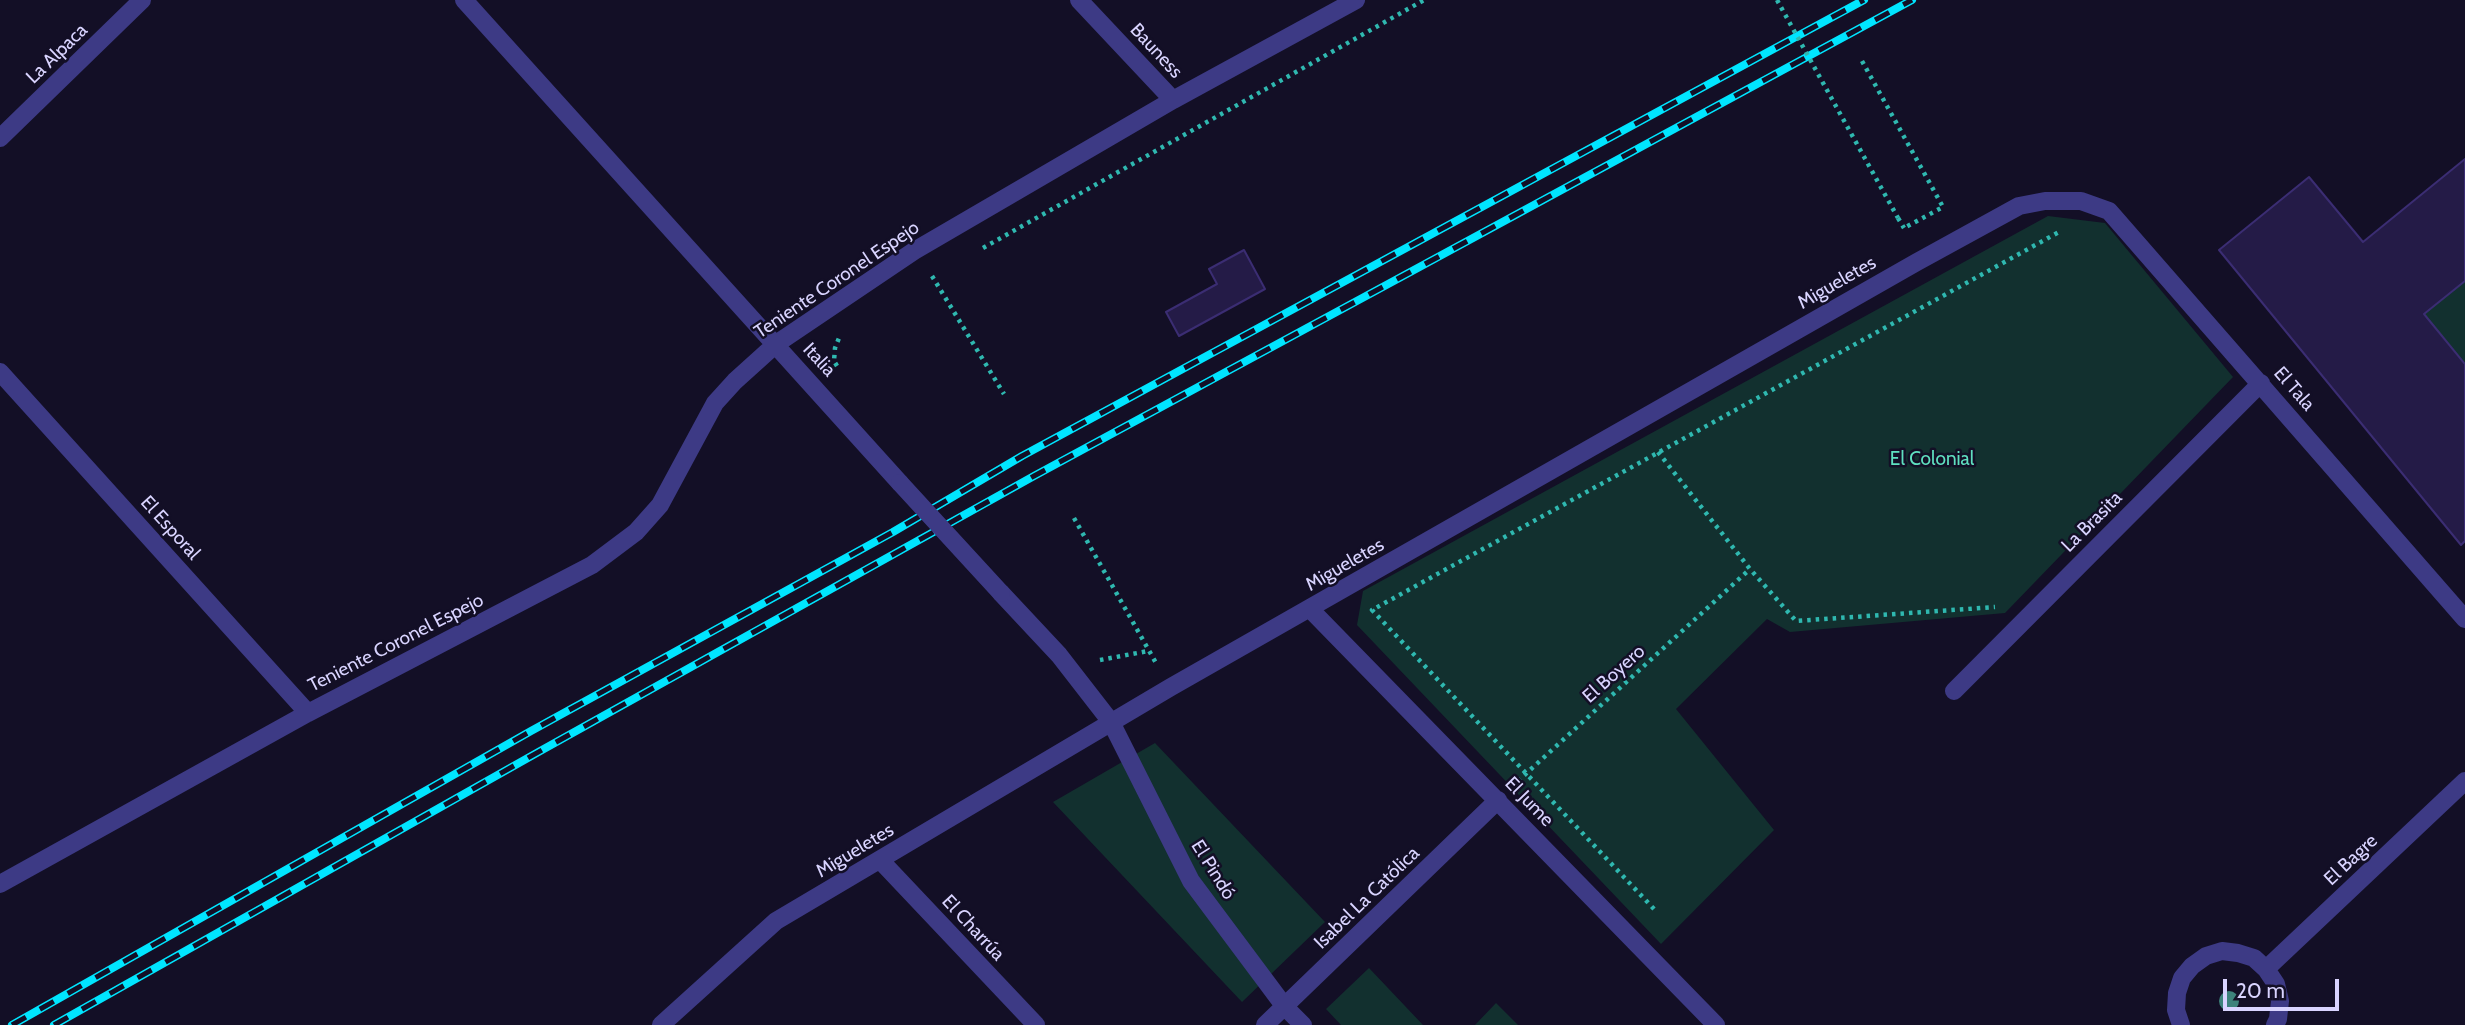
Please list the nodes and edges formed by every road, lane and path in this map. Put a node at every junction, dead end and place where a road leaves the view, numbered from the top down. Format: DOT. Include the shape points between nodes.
graph roads {
  1 [pos="142,0"];
  2 [pos="464,0"];
  3 [pos="1079,0"];
  4 [pos="1356,0"];
  5 [pos="1424,0"];
  6 [pos="1777,0"];
  7 [pos="1862,61"];
  8 [pos="1173,100"];
  9 [pos="0,138"];
  10 [pos="2081,201"];
  11 [pos="2071,233"];
  12 [pos="980,250"];
  13 [pos="944,270"];
  14 [pos="840,337"];
  15 [pos="776,344"];
  16 [pos="0,372"];
  17 [pos="841,373"];
  18 [pos="2260,383"];
  19 [pos="1004,394"];
  20 [pos="1658,452"];
  21 [pos="1074,518"];
  22 [pos="1750,569"];
  23 [pos="2005,607"];
  24 [pos="1310,609"];
  25 [pos="2465,619"];
  26 [pos="1171,687"];
  27 [pos="1954,691"];
  28 [pos="308,713"];
  29 [pos="1111,722"];
  30 [pos="1527,773"];
  31 [pos="2465,781"];
  32 [pos="1498,800"];
  33 [pos="880,860"];
  34 [pos="0,884"];
  35 [pos="1654,909"];
  36 [pos="2266,969"];
  37 [pos="1285,1007"];
  38 [pos="661,1025"];
  39 [pos="1036,1025"];
  40 [pos="1265,1025"];
  41 [pos="1303,1025"];
  42 [pos="1716,1025"];
  43 [pos="2181,1025"];
  44 [pos="2274,1025"];
  1 -- 9 [label="street, La Alpaca"];
  2 -- 15 [label="street, Italia"];
  3 -- 8 [label="street, Bauness"];
  4 -- 8 [label="street, Teniente Coronel Espejo"];
  5 -- 12 [label="path"];
  6 -- 7 [label="path, bridge" via="1904,228 1943,207"];
  8 -- 15 [label="street, Teniente Coronel Espejo" via="914,251"];
  10 -- 18 [label="street, El Tala" via="2109,211"];
  10 -- 24 [label="street, Migueletes" via="2020,206"];
  11 -- 20 [label="path" via="2058,231"];
  13 -- 19 [label="path" via="932,276"];
  14 -- 17 [label="path" via="834,361"];
  15 -- 28 [label="street, Teniente Coronel Espejo" via="715,403 660,505 636,532 592,565"];
  15 -- 29 [label="street, Italia, bridge" via="1059,655"];
  16 -- 28 [label="street, El Esporal"];
  18 -- 25 [label="street, El Tala"];
  18 -- 27 [label="street, La Brasita"];
  20 -- 22 [label="path"];
  20 -- 30 [label="path" via="1372,610"];
  21 -- 26 [label="path"];
  22 -- 23 [label="path" via="1796,621"];
  22 -- 30 [label="path, El Boyero"];
  24 -- 26 [label="street, Migueletes"];
  24 -- 32 [label="street, El Jume"];
  26 -- 29 [label="street, Migueletes"];
  28 -- 34 [label="street, Teniente Coronel Espejo"];
  29 -- 33 [label="street, Migueletes"];
  29 -- 37 [label="street, El Pindó" via="1191,881"];
  30 -- 32 [label="path, El Boyero"];
  30 -- 35 [label="path"];
  31 -- 36 [label="street, El Bagre"];
  32 -- 37 [label="street, Isabel La Católica"];
  32 -- 42 [label="street, El Jume"];
  33 -- 38 [label="street, Migueletes" via="776,921"];
  33 -- 39 [label="street, El Charrúa"];
  36 -- 43 [label="street" via="2254,958 2222,951 2192,965 2179,986 2176,1010"];
  36 -- 44 [label="street" via="2280,1001"];
  37 -- 40 [label="street, Isabel La Católica"];
  37 -- 41 [label="street, El Pindó"];
}
